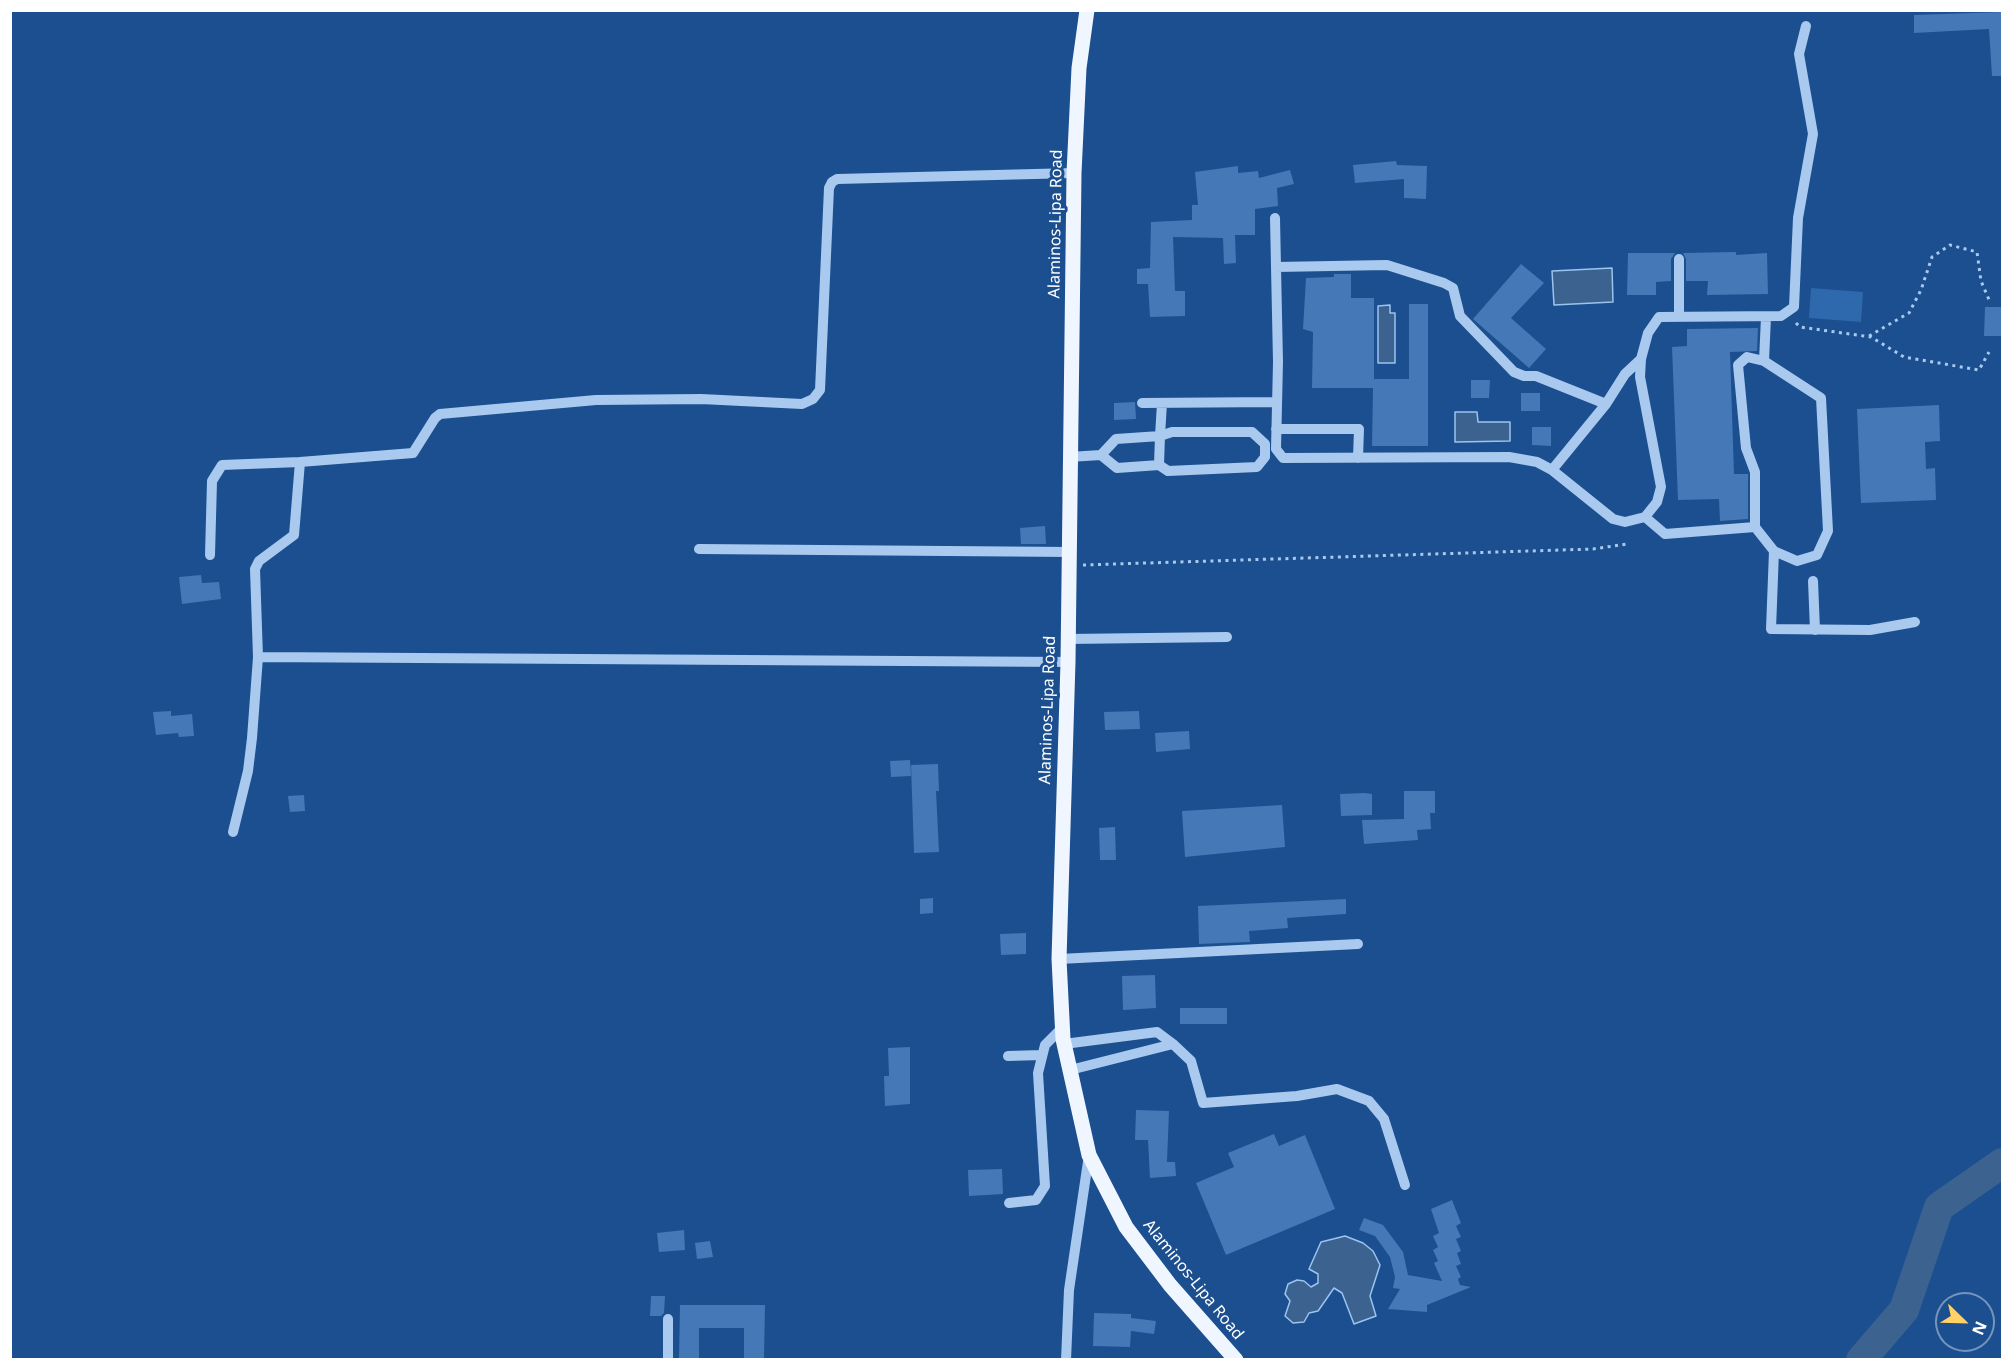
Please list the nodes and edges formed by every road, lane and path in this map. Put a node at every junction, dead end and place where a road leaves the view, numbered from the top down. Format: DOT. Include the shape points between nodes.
graph roads {
  1 [pos="1087,10"];
  2 [pos="1806,26"];
  3 [pos="1074,173"];
  4 [pos="1275,218"];
  5 [pos="1679,259"];
  6 [pos="1276,267"];
  7 [pos="1990,302"];
  8 [pos="1786,312"];
  9 [pos="1678,316"];
  10 [pos="1766,317"];
  11 [pos="1867,337"];
  12 [pos="1989,352"];
  13 [pos="1641,359"];
  14 [pos="1764,361"];
  15 [pos="1277,402"];
  16 [pos="1142,403"];
  17 [pos="1162,403"];
  18 [pos="1606,404"];
  19 [pos="1276,429"];
  20 [pos="1160,436"];
  21 [pos="1271,449"];
  22 [pos="1101,455"];
  23 [pos="1069,457"];
  24 [pos="1358,458"];
  25 [pos="300,462"];
  26 [pos="1159,465"];
  27 [pos="1552,470"];
  28 [pos="1645,516"];
  29 [pos="1755,527"];
  30 [pos="1627,544"];
  31 [pos="699,549"];
  32 [pos="1773,551"];
  33 [pos="210,555"];
  34 [pos="1070,559"];
  35 [pos="1813,581"];
  36 [pos="1915,622"];
  37 [pos="1815,630"];
  38 [pos="1227,637"];
  39 [pos="1068,639"];
  40 [pos="258,657"];
  41 [pos="1068,662"];
  42 [pos="232,832"];
  43 [pos="1358,944"];
  44 [pos="1059,959"];
  45 [pos="1063,1036"];
  46 [pos="1173,1044"];
  47 [pos="1041,1055"];
  48 [pos="1008,1056"];
  49 [pos="1070,1070"];
  50 [pos="1089,1155"];
  51 [pos="1405,1185"];
  52 [pos="1009,1203"];
  53 [pos="668,1318"];
  54 [pos="668,1359"];
  55 [pos="1066,1359"];
  56 [pos="1236,1359"];
  1 -- 3 [label="main road, Alaminos-Lipa Road" via="1079,68"];
  2 -- 8 [label="street" via="1799,54 1813,134 1798,218 1794,307"];
  3 -- 23 [label="main road, Alaminos-Lipa Road"];
  3 -- 25 [label="street" via="832,182 820,390 802,404 702,399 596,400 440,414 413,453"];
  4 -- 6 [label="street"];
  5 -- 9 [label="street"];
  6 -- 15 [label="street"];
  6 -- 18 [label="street" via="1387,265 1444,283 1453,288 1460,316 1514,372 1536,376"];
  7 -- 11 [label="path" via="1981,281 1977,252 1950,245 1932,257 1909,313"];
  8 -- 10 [label="street"];
  8 -- 11 [label="path" via="1800,327"];
  9 -- 10 [label="street"];
  9 -- 13 [label="street" via="1659,317 1648,333"];
  10 -- 14 [label="street"];
  11 -- 12 [label="path" via="1904,357 1979,370"];
  13 -- 18 [label="street" via="1625,374"];
  13 -- 28 [label="street" via="1640,377 1661,487 1657,502"];
  14 -- 29 [label="street" via="1748,357 1738,365 1746,448 1755,472"];
  14 -- 32 [label="street" via="1821,398 1828,531 1817,555 1797,561"];
  15 -- 17 [label="street"];
  15 -- 19 [label="street"];
  16 -- 17 [label="street"];
  17 -- 20 [label="street"];
  18 -- 27 [label="street"];
  19 -- 21 [label="street"];
  19 -- 24 [label="street" via="1359,429"];
  20 -- 21 [label="street" via="1172,432 1252,432"];
  20 -- 22 [label="street" via="1116,439"];
  20 -- 26 [label="street"];
  21 -- 24 [label="street" via="1283,458"];
  21 -- 26 [label="street" via="1257,467 1168,471"];
  22 -- 23 [label="street"];
  22 -- 26 [label="street" via="1116,468"];
  23 -- 34 [label="main road, Alaminos-Lipa Road"];
  24 -- 27 [label="street" via="1509,457 1537,462"];
  25 -- 33 [label="street" via="222,465 212,481"];
  25 -- 40 [label="street" via="294,535 259,561 255,569"];
  27 -- 28 [label="street" via="1613,519 1625,522"];
  28 -- 29 [label="street" via="1665,534"];
  29 -- 32 [label="street"];
  30 -- 34 [label="path" via="1593,549"];
  31 -- 34 [label="street"];
  32 -- 37 [label="street" via="1771,629"];
  34 -- 39 [label="main road, Alaminos-Lipa Road"];
  35 -- 37 [label="street"];
  36 -- 37 [label="street" via="1870,630"];
  38 -- 39 [label="street"];
  39 -- 41 [label="main road, Alaminos-Lipa Road"];
  40 -- 41 [label="street"];
  40 -- 42 [label="street" via="248,771"];
  41 -- 44 [label="main road, Alaminos-Lipa Road"];
  43 -- 44 [label="street"];
  44 -- 45 [label="main road, Alaminos-Lipa Road"];
  45 -- 46 [label="street" via="1157,1032"];
  45 -- 47 [label="street" via="1045,1045"];
  45 -- 49 [label="main road, Alaminos-Lipa Road"];
  46 -- 49 [label="street"];
  46 -- 51 [label="street" via="1191,1061 1203,1103 1337,1089 1369,1101 1384,1119"];
  47 -- 48 [label="street"];
  47 -- 52 [label="street" via="1038,1073 1045,1186 1036,1200"];
  49 -- 50 [label="main road, Alaminos-Lipa Road"];
  50 -- 55 [label="street" via="1069,1290"];
  50 -- 56 [label="main road, Alaminos-Lipa Road" via="1126,1227 1170,1285"];
  53 -- 54 [label="street"];
}
